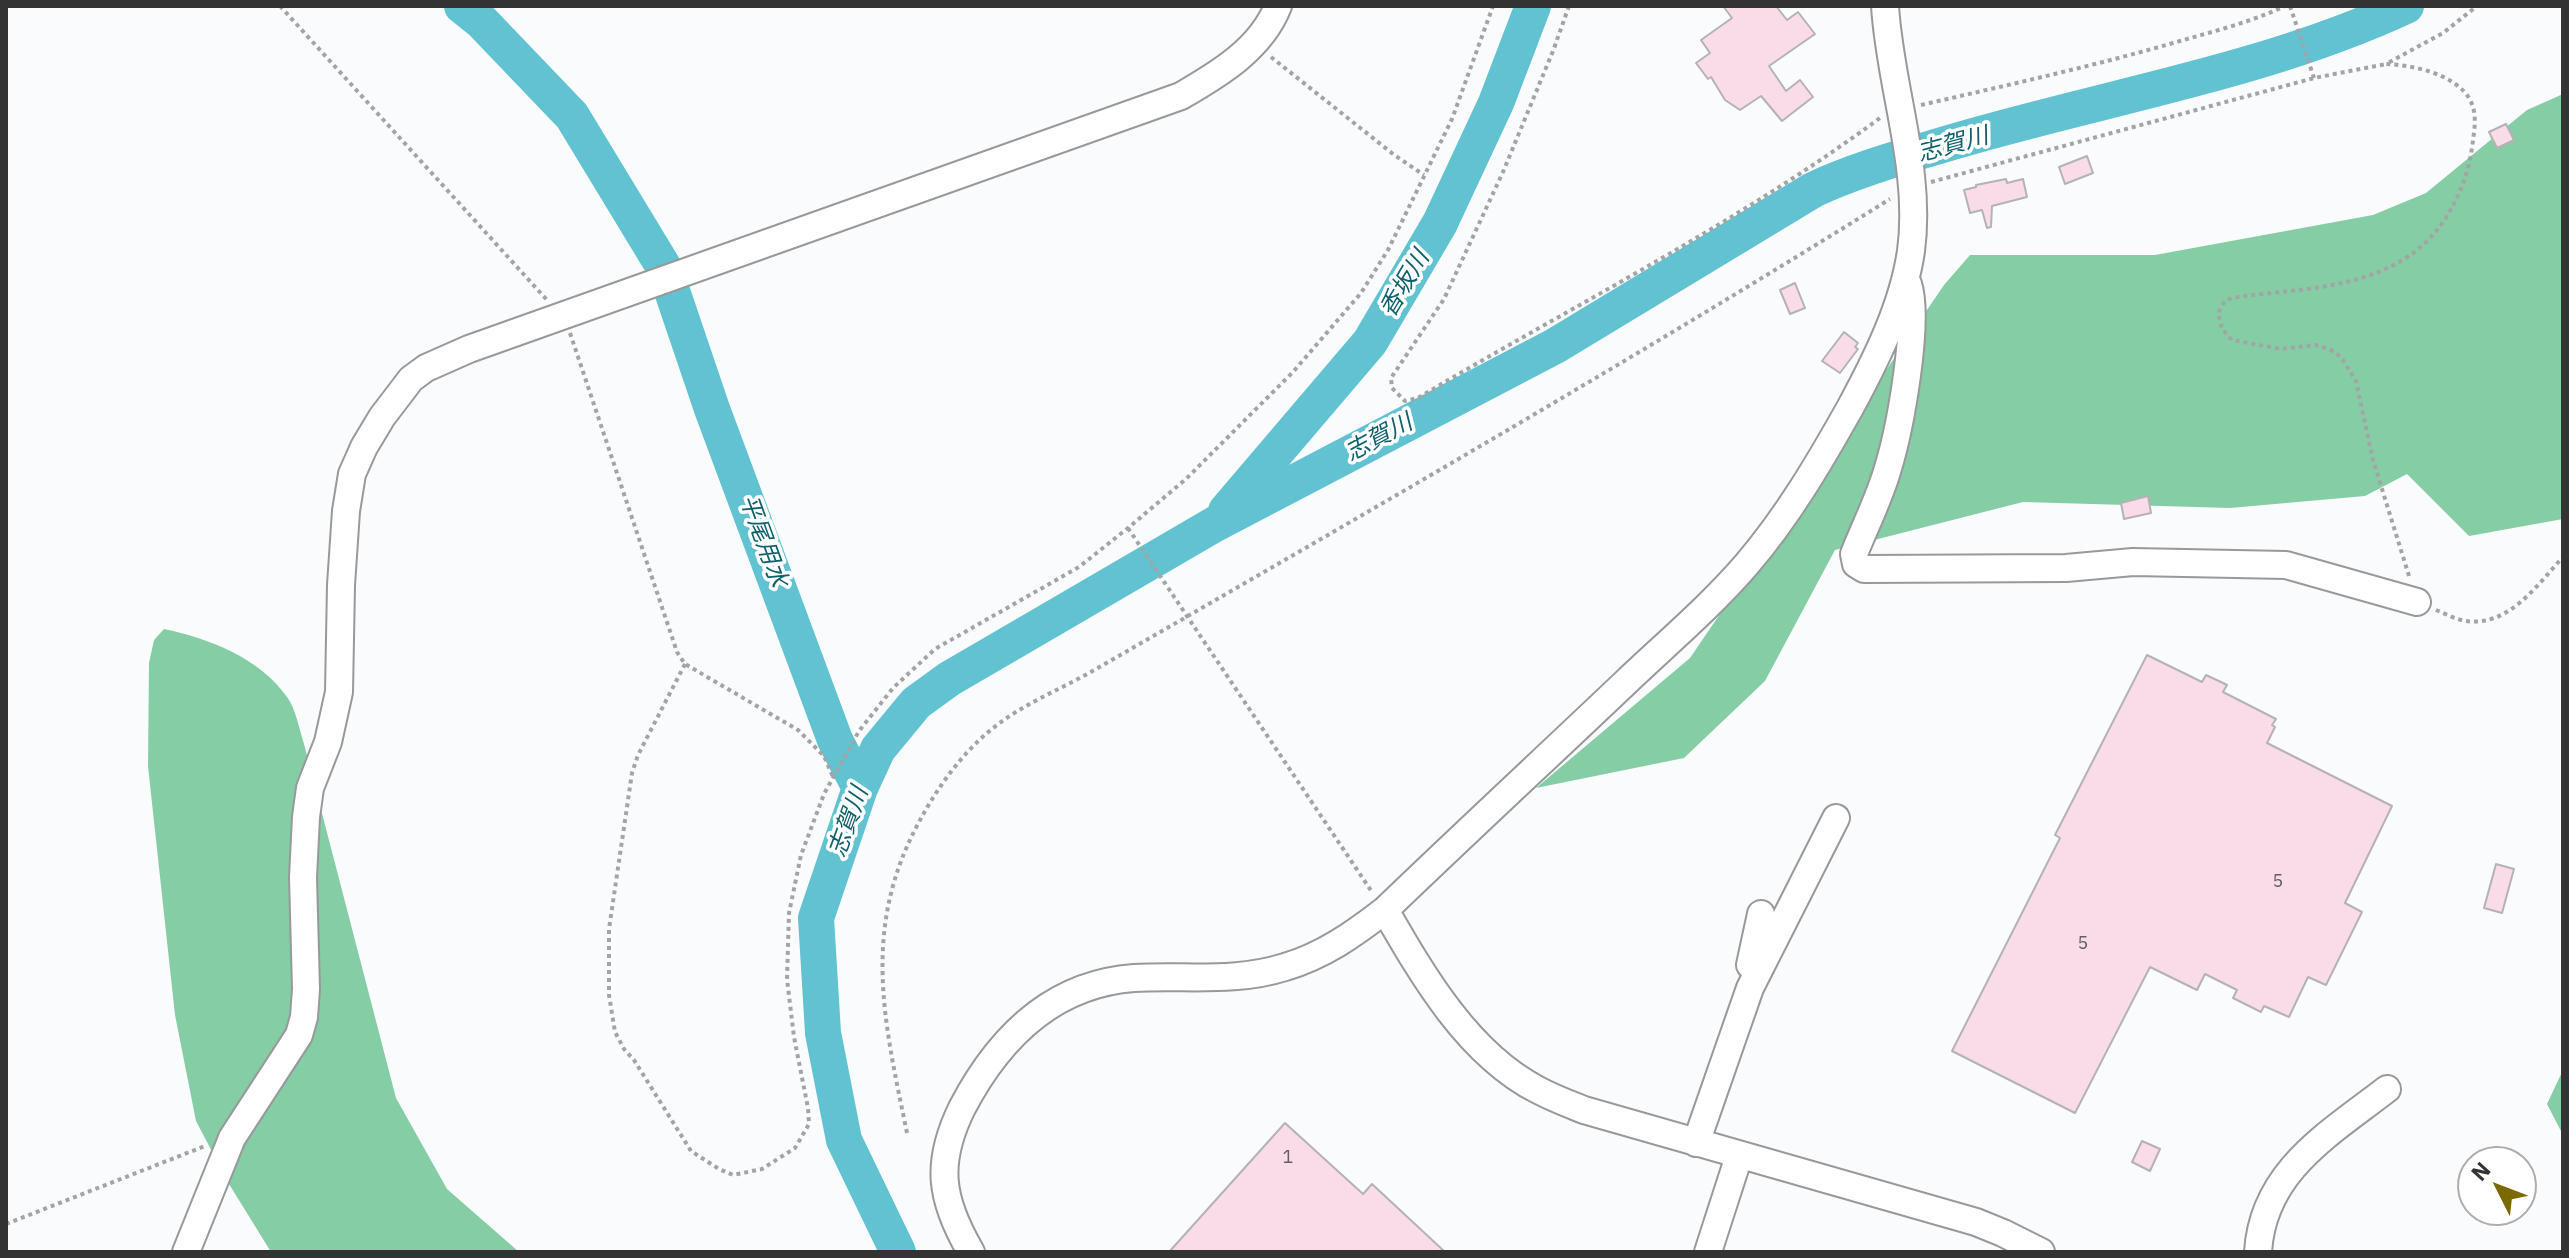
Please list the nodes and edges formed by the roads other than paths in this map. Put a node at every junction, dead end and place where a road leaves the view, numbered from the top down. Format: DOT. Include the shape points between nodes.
graph roads {
  1 [pos="1278,6"];
  2 [pos="1885,6"];
  3 [pos="1906,276"];
  4 [pos="2417,602"];
  5 [pos="1836,818"];
  6 [pos="1385,910"];
  7 [pos="1761,914"];
  8 [pos="1750,988"];
  9 [pos="2387,1089"];
  10 [pos="1696,1143"];
  11 [pos="1739,1156"];
  12 [pos="186,1252"];
  13 [pos="971,1252"];
  14 [pos="1708,1252"];
  15 [pos="2041,1252"];
  16 [pos="2258,1252"];
  1 -- 12 [label="street" via="1255,44 1203,83 1155,107 469,349 426,368 395,397 352,474 346,511 339,692 306,817 304,1017 299,1035 232,1138"];
  2 -- 3 [label="street" via="1913,185"];
  3 -- 4 [label="street" via="1912,331 1907,372 1888,468 1854,554 1856,564 1864,569 2066,568 2133,562 2286,565"];
  3 -- 6 [label="street" via="1873,362 1823,458 1748,563 1703,613"];
  5 -- 8 [label="street"];
  6 -- 10 [label="street" via="1448,1007 1519,1078 1584,1110"];
  6 -- 13 [label="street" via="1349,938 1283,968 1218,979 1133,978 1107,983 1058,1000 1031,1017 976,1082 943,1160 947,1194"];
  7 -- 8 [label="street"];
  8 -- 10 [label="street"];
  9 -- 16 [label="street" via="2317,1142 2284,1175 2267,1207"];
  10 -- 11 [label="street"];
  11 -- 14 [label="street"];
  11 -- 15 [label="street" via="1976,1222"];
}
